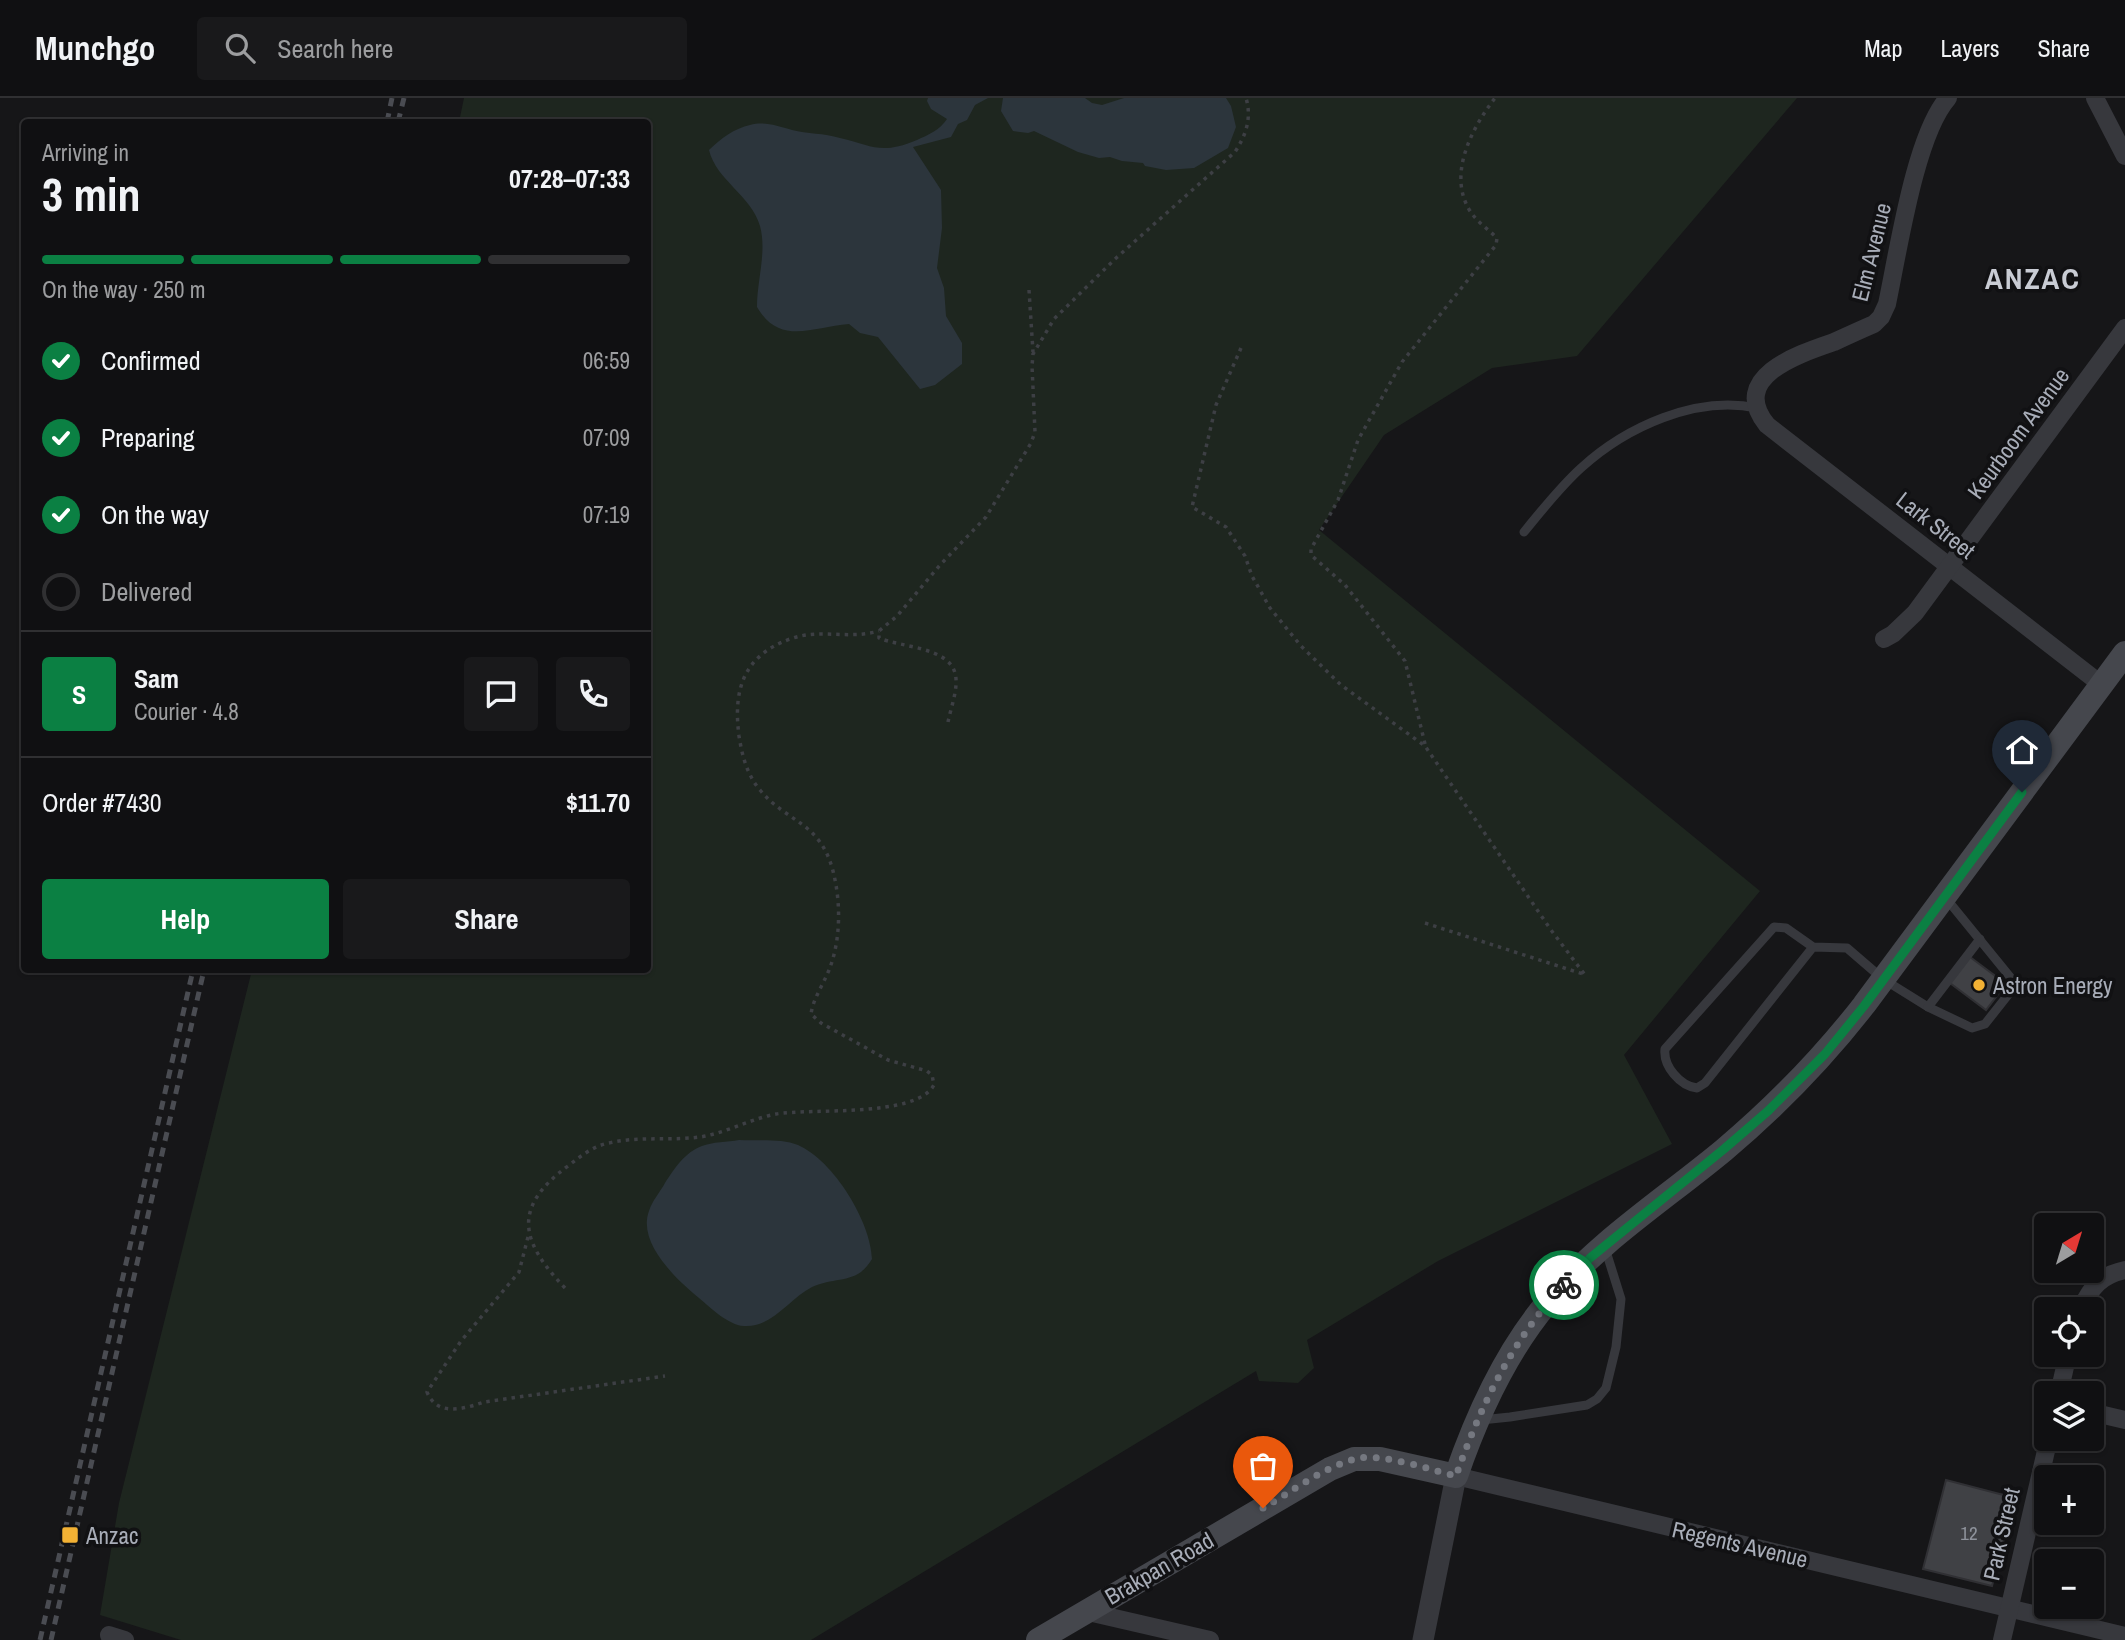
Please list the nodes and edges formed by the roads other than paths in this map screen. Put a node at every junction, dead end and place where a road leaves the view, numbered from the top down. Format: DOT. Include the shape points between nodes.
graph roads {
  1 [pos="1948,98"];
  2 [pos="2095,98"];
  3 [pos="2125,156"];
  4 [pos="2125,328"];
  5 [pos="1757,401"];
  6 [pos="1524,532"];
  7 [pos="1950,566"];
  8 [pos="1884,639"];
  9 [pos="2125,653"];
  10 [pos="2102,685"];
  11 [pos="1944,896"];
  12 [pos="1980,939"];
  13 [pos="1813,947"];
  14 [pos="1883,979"];
  15 [pos="1928,1007"];
  16 [pos="1604,1247"];
  17 [pos="2125,1270"];
  18 [pos="2088,1297"];
  19 [pos="2104,1415"];
  20 [pos="1478,1420"];
  21 [pos="2125,1420"];
  22 [pos="2046,1451"];
  23 [pos="1354,1459"];
  24 [pos="1456,1476"];
  25 [pos="2009,1609"];
  26 [pos="1084,1611"];
  27 [pos="2125,1636"];
  28 [pos="1038,1640"];
  29 [pos="1210,1640"];
  30 [pos="1423,1640"];
  31 [pos="2002,1640"];
  1 -- 5 [label="street, Elm Avenue" via="1917,165 1881,317 1782,363 1763,379"];
  2 -- 3 [label="street"];
  4 -- 7 [label="street, Keurboom Avenue"];
  5 -- 6 [label="lane" via="1703,407 1660,419 1612,444 1581,468"];
  5 -- 7 [label="street, Lark Street" via="1759,415 1768,425"];
  7 -- 8 [label="street, Keurboom Avenue" via="1915,613"];
  7 -- 10 [label="street, Lark Street"];
  9 -- 10 [label="main road"];
  10 -- 11 [label="main road"];
  11 -- 12 [label="lane"];
  11 -- 14 [label="main road"];
  12 -- 15 [label="lane"];
  12 -- 15 [label="lane" via="2015,986 1980,1027 1961,1025"];
  13 -- 13 [label="lane" via="1705,1083 1691,1088 1671,1072 1665,1049 1769,931 1786,928"];
  13 -- 14 [label="lane" via="1847,948"];
  14 -- 15 [label="lane"];
  14 -- 16 [label="main road" via="1825,1054 1768,1111"];
  16 -- 20 [label="main road" via="1547,1303 1514,1350"];
  16 -- 20 [label="lane" via="1620,1299 1616,1347 1606,1388 1587,1405"];
  17 -- 18 [label="street" via="2104,1277"];
  19 -- 21 [label="street"];
  20 -- 24 [label="main road"];
  22 -- 25 [label="street, Park Street"];
  23 -- 24 [label="main road, Regents Avenue" via="1394,1461"];
  23 -- 26 [label="main road, Brakpan Road"];
  24 -- 25 [label="street, Regents Avenue"];
  24 -- 30 [label="street"];
  25 -- 27 [label="street, Regents Avenue"];
  25 -- 31 [label="street, Park Street"];
  26 -- 28 [label="main road, Brakpan Road"];
  26 -- 29 [label="street"];
}
